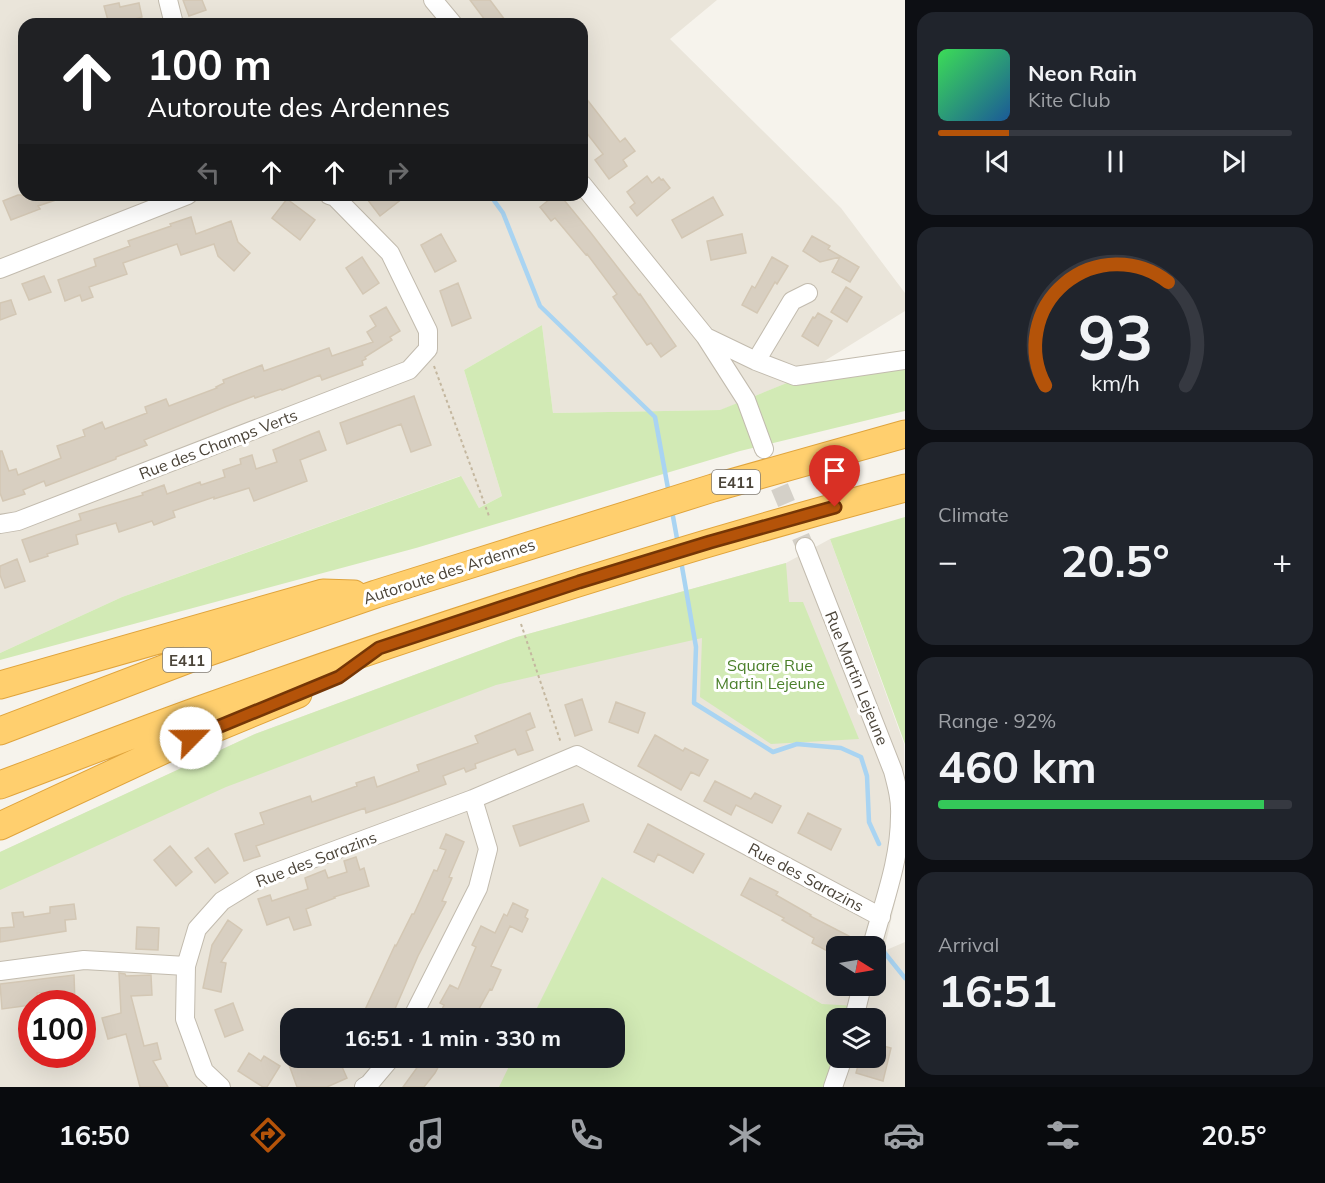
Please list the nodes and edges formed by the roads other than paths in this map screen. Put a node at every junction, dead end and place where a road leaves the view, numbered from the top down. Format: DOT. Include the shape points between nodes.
graph roads {
  1 [pos="168,0"];
  2 [pos="433,0"];
  3 [pos="172,18"];
  4 [pos="448,18"];
  5 [pos="588,191"];
  6 [pos="173,201"];
  7 [pos="339,201"];
  8 [pos="0,269"];
  9 [pos="808,293"];
  10 [pos="705,336"];
  11 [pos="905,360"];
  12 [pos="756,361"];
  13 [pos="905,434"];
  14 [pos="764,449"];
  15 [pos="905,488"];
  16 [pos="0,524"];
  17 [pos="805,547"];
  18 [pos="376,594"];
  19 [pos="379,648"];
  20 [pos="0,685"];
  21 [pos="0,731"];
  22 [pos="0,785"];
  23 [pos="473,799"];
  24 [pos="0,826"];
  25 [pos="881,917"];
  26 [pos="875,936"];
  27 [pos="186,966"];
  28 [pos="0,971"];
  29 [pos="416,1008"];
  30 [pos="383,1068"];
  31 [pos="840,1068"];
  32 [pos="221,1087"];
  33 [pos="364,1087"];
  34 [pos="833,1087"];
  1 -- 3 [label="street"];
  2 -- 4 [label="street"];
  5 -- 10 [label="street"];
  6 -- 8 [label="street"];
  7 -- 16 [label="street, Rue des Champs Verts" via="390,253 428,331 428,349 409,370 18,521"];
  9 -- 12 [label="street" via="792,301"];
  10 -- 12 [label="street"];
  10 -- 14 [label="street" via="746,400"];
  11 -- 12 [label="street" via="795,376"];
  13 -- 18 [label="highway, Autoroute des Ardennes / E411" via="690,495"];
  15 -- 19 [label="highway" via="622,568"];
  17 -- 25 [label="street, Rue Martin Lejeune" via="893,771 899,799 899,838"];
  18 -- 20 [label="highway" via="323,593"];
  18 -- 21 [label="highway, Autoroute des Ardennes / E411" via="197,656"];
  19 -- 22 [label="highway"];
  19 -- 24 [label="highway" via="339,677 172,746"];
  23 -- 25 [label="street, Rue des Sarazins" via="577,754"];
  23 -- 27 [label="street, Rue des Sarazins" via="258,879 222,901 196,928"];
  23 -- 29 [label="street" via="488,849 478,888"];
  25 -- 26 [label="street, Rue Martin Lejeune"];
  27 -- 28 [label="street" via="84,960"];
  27 -- 32 [label="street, Rue des Sarazins" via="185,1018 204,1071"];
  30 -- 33 [label="street"];
  31 -- 34 [label="street"];
}
